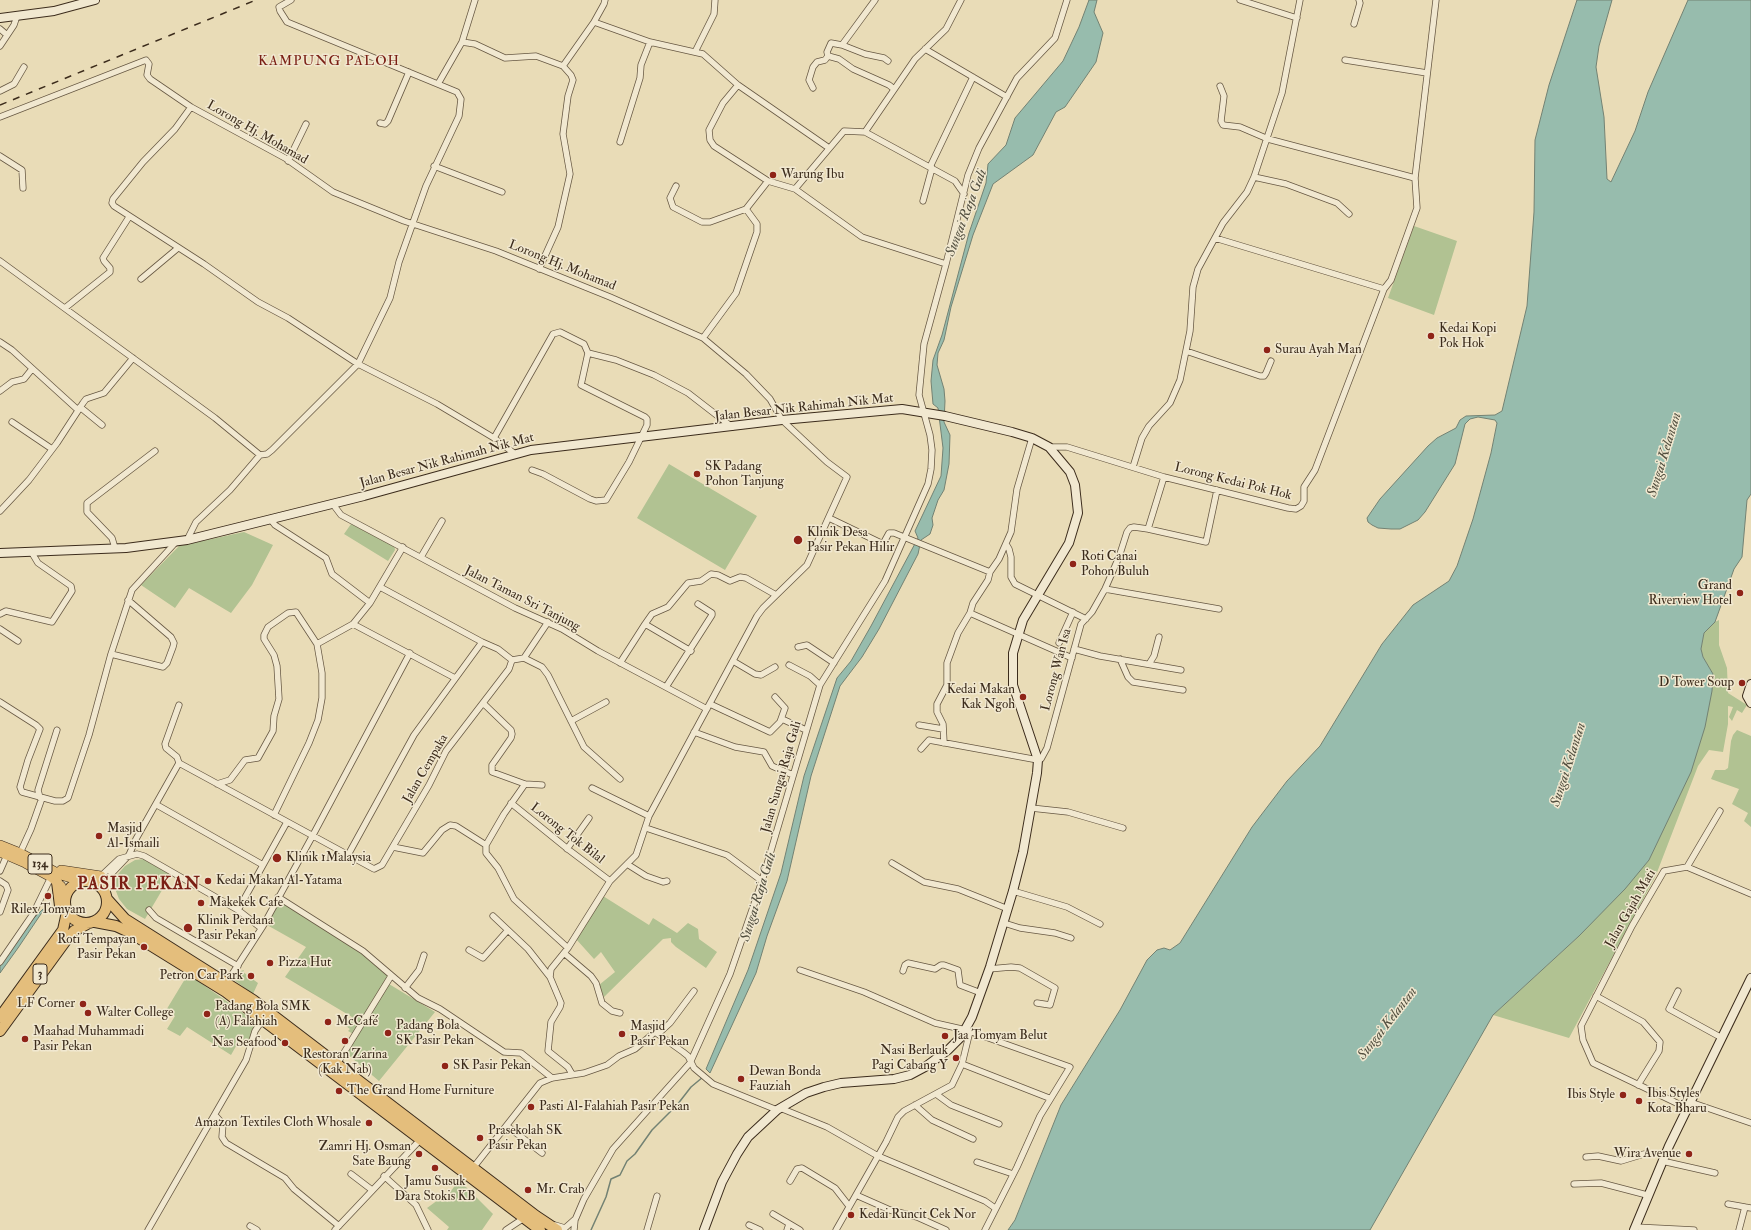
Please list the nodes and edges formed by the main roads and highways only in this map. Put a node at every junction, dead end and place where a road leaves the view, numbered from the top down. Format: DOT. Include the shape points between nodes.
graph roads {
  1 [pos="0,845"];
  2 [pos="3,853"];
  3 [pos="29,858"];
  4 [pos="101,876"];
  5 [pos="54,880"];
  6 [pos="85,881"];
  7 [pos="65,896"];
  8 [pos="107,897"];
  9 [pos="67,912"];
  10 [pos="91,923"];
  11 [pos="54,943"];
  12 [pos="0,1018"];
  13 [pos="0,1031"];
  14 [pos="540,1230"];
  15 [pos="557,1230"];
  1 -- 3 [label="main road, 134"];
  2 -- 5 [label="main road, 134"];
  3 -- 4 [label="main road" via="63,871"];
  3 -- 6 [label="main road, 134" via="61,875"];
  5 -- 7 [label="main road, 134"];
  5 -- 11 [label="highway" via="60,896 60,917"];
  6 -- 7 [label="highway" via="71,887"];
  6 -- 8 [label="highway" via="101,887"];
  7 -- 9 [label="highway"];
  8 -- 10 [label="highway" via="105,913"];
  8 -- 15 [label="highway" via="125,919 253,1000"];
  9 -- 10 [label="highway" via="75,920"];
  9 -- 11 [label="highway, 3" via="62,930"];
  10 -- 13 [label="highway, 3" via="74,931 62,945"];
  10 -- 14 [label="highway" via="116,926 129,932 226,992"];
  11 -- 12 [label="highway, 3"];
}
